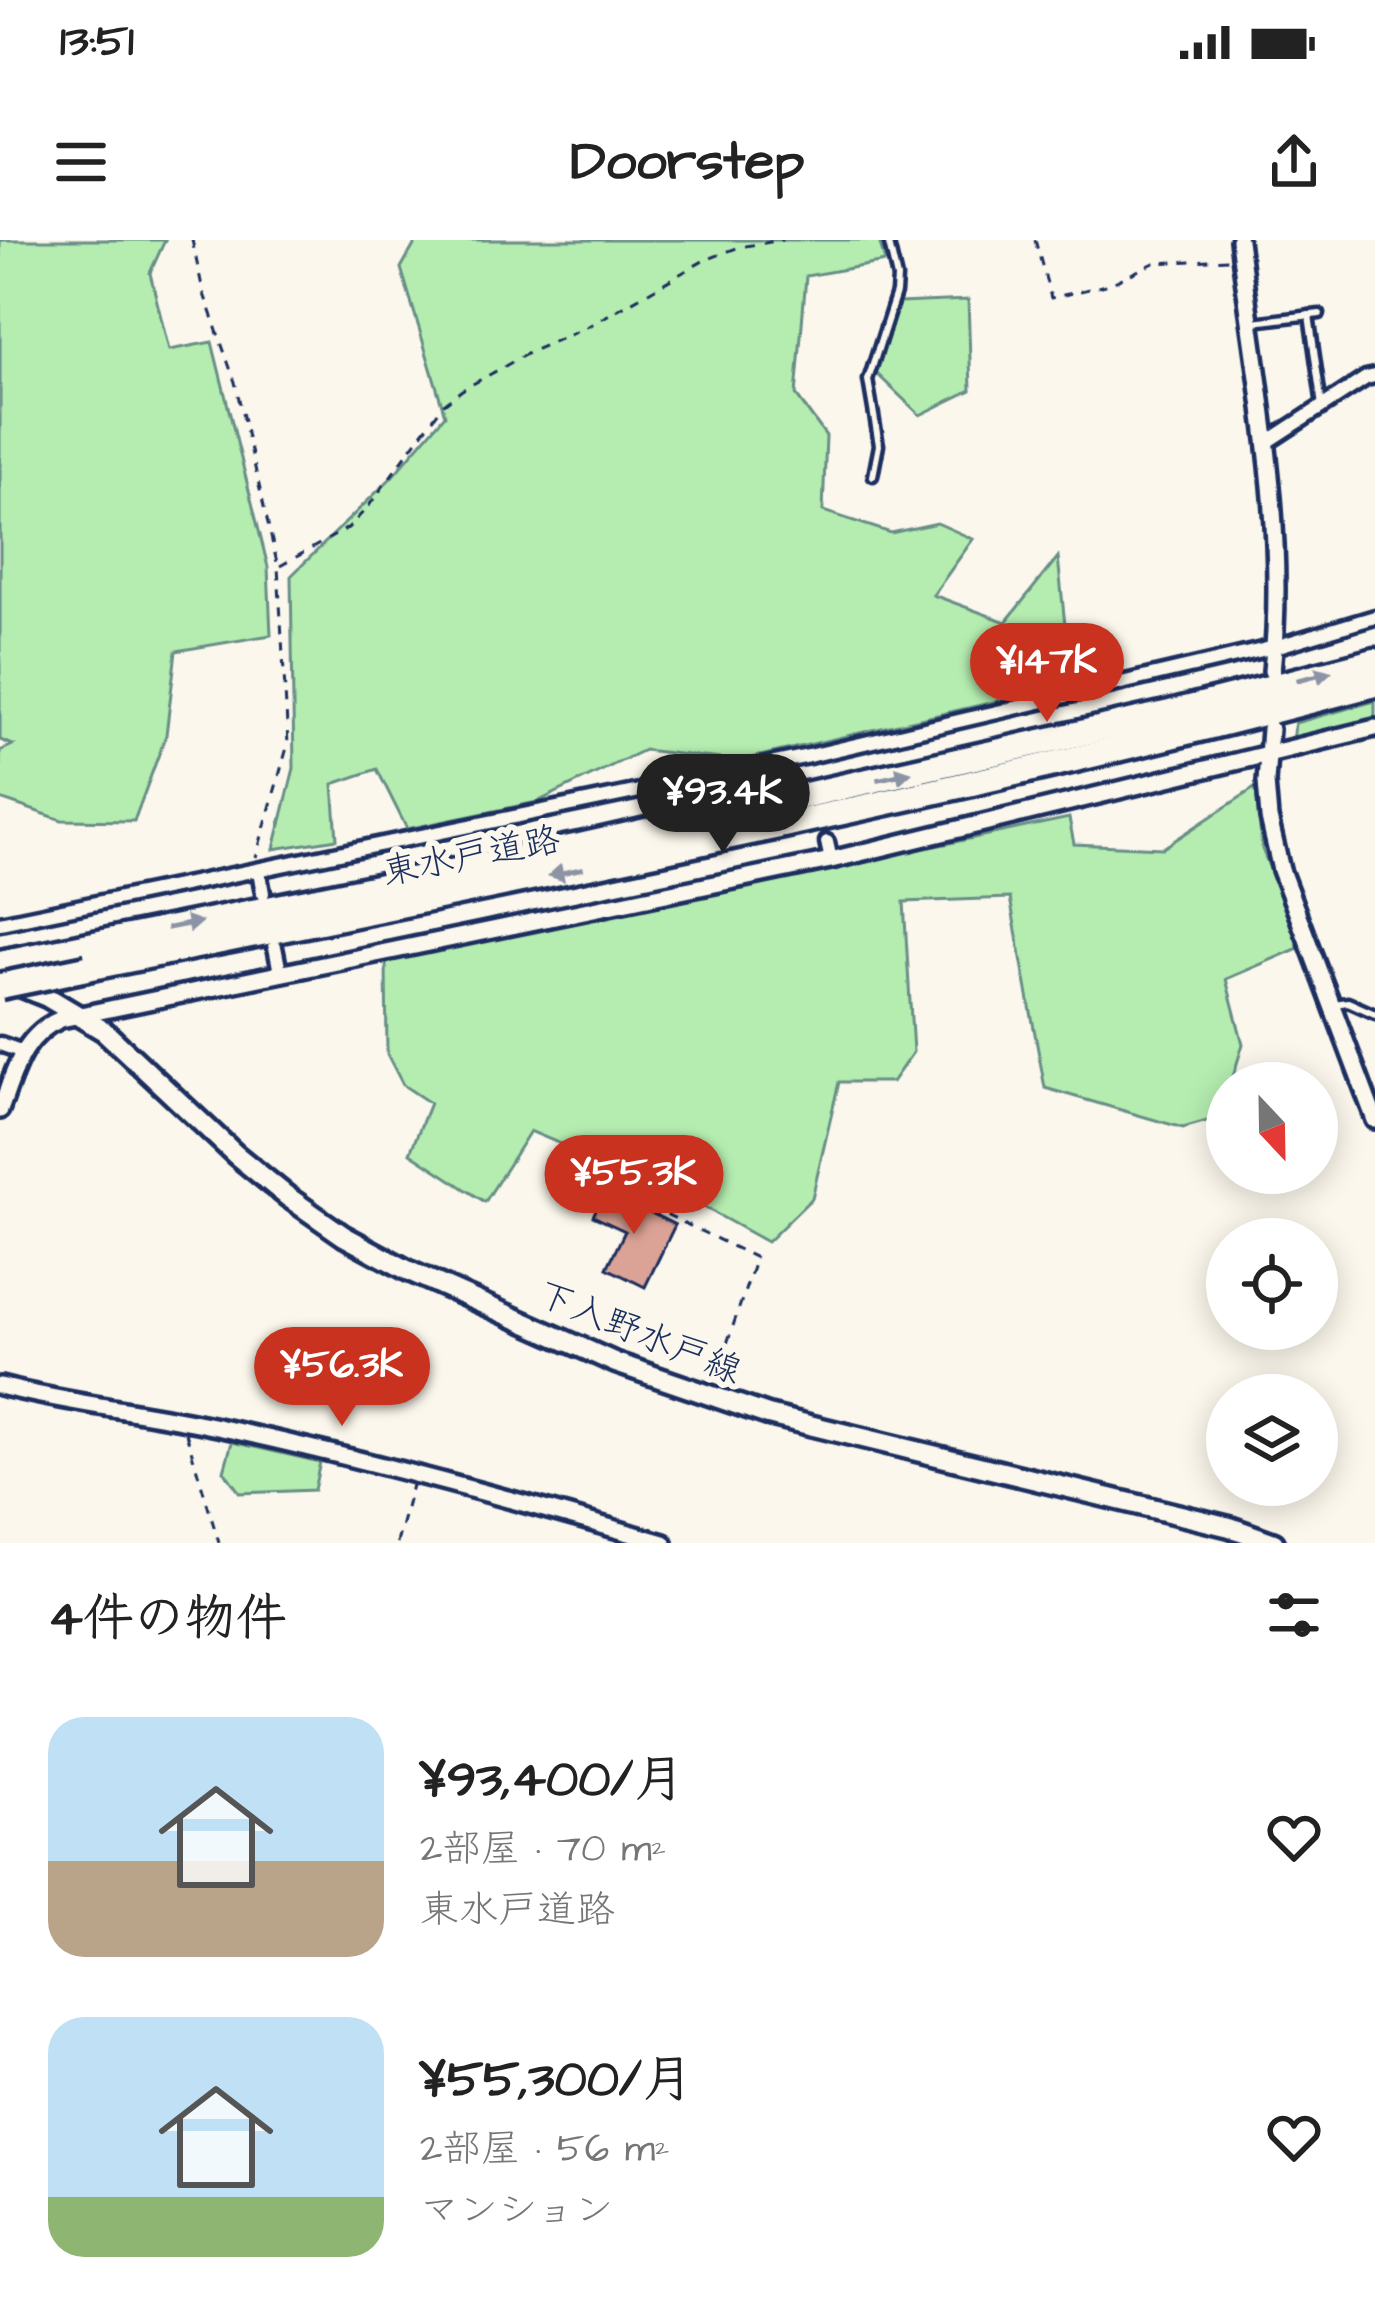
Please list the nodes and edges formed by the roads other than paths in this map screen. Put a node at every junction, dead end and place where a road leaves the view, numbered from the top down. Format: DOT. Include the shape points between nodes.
graph roads {
  1 [pos="888,240"];
  2 [pos="1239,240"];
  3 [pos="1320,314"];
  4 [pos="1309,315"];
  5 [pos="1250,322"];
  6 [pos="1375,376"];
  7 [pos="1322,406"];
  8 [pos="1266,443"];
  9 [pos="873,476"];
  10 [pos="1375,617"];
  11 [pos="1275,647"];
  12 [pos="1375,661"];
  13 [pos="1272,670"];
  14 [pos="1375,684"];
  15 [pos="1270,728"];
  16 [pos="1375,728"];
  17 [pos="809,756"];
  18 [pos="1267,756"];
  19 [pos="812,774"];
  20 [pos="827,842"];
  21 [pos="831,860"];
  22 [pos="259,872"];
  23 [pos="263,893"];
  24 [pos="0,922"];
  25 [pos="274,947"];
  26 [pos="0,964"];
  27 [pos="280,972"];
  28 [pos="0,982"];
  29 [pos="1331,1004"];
  30 [pos="1375,1014"];
  31 [pos="79,1015"];
  32 [pos="0,1044"];
  33 [pos="22,1052"];
  34 [pos="0,1110"];
  35 [pos="1375,1120"];
  36 [pos="0,1386"];
  37 [pos="664,1543"];
  38 [pos="1274,1543"];
  1 -- 9 [label="lane" via="897,278 868,380 879,445"];
  2 -- 5 [label="street"];
  3 -- 4 [label="lane"];
  4 -- 5 [label="lane"];
  4 -- 7 [label="lane"];
  5 -- 8 [label="street"];
  6 -- 7 [label="street"];
  7 -- 8 [label="street"];
  8 -- 11 [label="street" via="1278,554"];
  10 -- 11 [label="street"];
  11 -- 13 [label="street"];
  11 -- 17 [label="street"];
  26 -- 12 [label="highway, 東水戸道路, one-way" via="714,816"];
  14 -- 28 [label="highway, 東水戸道路, one-way, bridge" via="921,796"];
  15 -- 18 [label="street"];
  16 -- 18 [label="street"];
  17 -- 19 [label="street"];
  17 -- 22 [label="street"];
  18 -- 21 [label="street"];
  18 -- 29 [label="street" via="1273,841"];
  20 -- 21 [label="street"];
  21 -- 27 [label="street"];
  22 -- 23 [label="street"];
  22 -- 24 [label="street"];
  25 -- 27 [label="street"];
  27 -- 31 [label="street"];
  28 -- 31 [label="main road, 下入野水戸線"];
  29 -- 30 [label="lane"];
  29 -- 35 [label="street"];
  31 -- 33 [label="street" via="42,1028"];
  31 -- 38 [label="main road, 下入野水戸線" via="141,1062 236,1155 344,1236 616,1363 803,1425"];
  32 -- 33 [label="street"];
  33 -- 34 [label="street"];
  36 -- 37 [label="street" via="415,1472"];
}
